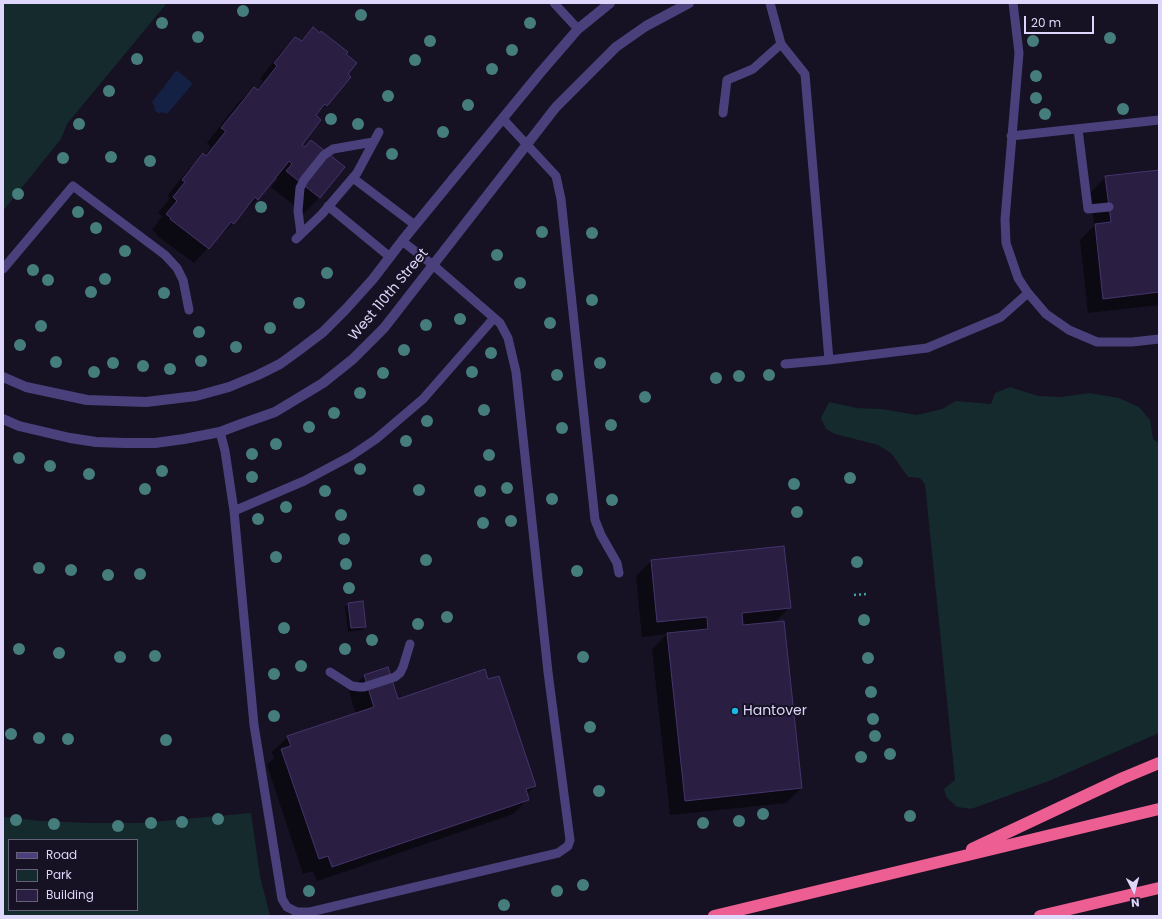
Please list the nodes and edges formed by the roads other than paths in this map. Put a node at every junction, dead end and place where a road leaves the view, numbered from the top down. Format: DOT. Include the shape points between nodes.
graph roads {
  1 [pos="554,3"];
  2 [pos="610,3"];
  3 [pos="689,3"];
  4 [pos="770,3"];
  5 [pos="1013,3"];
  6 [pos="578,29"];
  7 [pos="781,44"];
  8 [pos="723,113"];
  9 [pos="503,119"];
  10 [pos="1159,120"];
  11 [pos="1078,129"];
  12 [pos="379,132"];
  13 [pos="1011,136"];
  14 [pos="373,142"];
  15 [pos="528,144"];
  16 [pos="353,178"];
  17 [pos="328,206"];
  18 [pos="1109,207"];
  19 [pos="415,225"];
  20 [pos="402,241"];
  21 [pos="390,257"];
  22 [pos="433,265"];
  23 [pos="3,269"];
  24 [pos="1028,292"];
  25 [pos="189,310"];
  26 [pos="494,318"];
  27 [pos="1159,339"];
  28 [pos="829,360"];
  29 [pos="785,364"];
  30 [pos="3,377"];
  31 [pos="3,419"];
  32 [pos="220,432"];
  33 [pos="234,511"];
  34 [pos="619,573"];
  35 [pos="410,644"];
  36 [pos="330,672"];
  37 [pos="1159,763"];
  38 [pos="1159,809"];
  39 [pos="949,860"];
  40 [pos="1159,888"];
  41 [pos="714,916"];
  42 [pos="1040,916"];
  1 -- 6 [label="lane"];
  2 -- 6 [label="street, West 110th Street"];
  3 -- 15 [label="street, West 110th Street" via="646,26 616,47 556,107"];
  4 -- 7 [label="lane"];
  5 -- 13 [label="lane" via="1019,53"];
  6 -- 9 [label="street, West 110th Street"];
  7 -- 8 [label="lane" via="753,69 727,80"];
  7 -- 28 [label="lane" via="805,74"];
  9 -- 15 [label="lane"];
  9 -- 19 [label="street, West 110th Street"];
  10 -- 11 [label="lane"];
  11 -- 13 [label="lane"];
  11 -- 18 [label="lane" via="1088,209"];
  12 -- 14 [label="lane"];
  13 -- 24 [label="lane" via="1005,219 1006,243 1018,278"];
  14 -- 16 [label="lane"];
  14 -- 17 [label="lane" via="333,149 324,155 304,180 300,188 299,237"];
  15 -- 22 [label="street, West 110th Street"];
  15 -- 34 [label="lane" via="556,176 561,199 596,520 601,535 617,563"];
  16 -- 17 [label="lane"];
  16 -- 19 [label="lane"];
  17 -- 21 [label="lane"];
  19 -- 20 [label="street, West 110th Street"];
  20 -- 21 [label="street, West 110th Street"];
  20 -- 22 [label="lane"];
  21 -- 30 [label="street, West 110th Street" via="323,332 280,364 229,387 196,396 146,402 115,402 64,396 26,387"];
  22 -- 26 [label="lane"];
  22 -- 32 [label="street, West 110th Street" via="384,328 354,359 323,383 275,412"];
  23 -- 25 [label="lane" via="73,186 165,255 177,268 183,280"];
  24 -- 27 [label="lane" via="1046,314 1069,330 1097,342"];
  24 -- 28 [label="lane" via="1002,317 927,348"];
  26 -- 33 [label="lane" via="423,399 376,439 351,456 304,481"];
  26 -- 33 [label="lane" via="500,323 508,338 516,372 548,672 570,840 568,846 558,853 310,912 297,912 287,907 282,899 254,725"];
  28 -- 29 [label="lane"];
  31 -- 32 [label="street, West 110th Street" via="19,426 96,442 155,443"];
  32 -- 33 [label="lane"];
  35 -- 36 [label="lane" via="400,673 395,677 359,687 352,686"];
  37 -- 39 [label="highway"];
  38 -- 39 [label="highway"];
  39 -- 41 [label="highway"];
  40 -- 42 [label="highway"];
}
